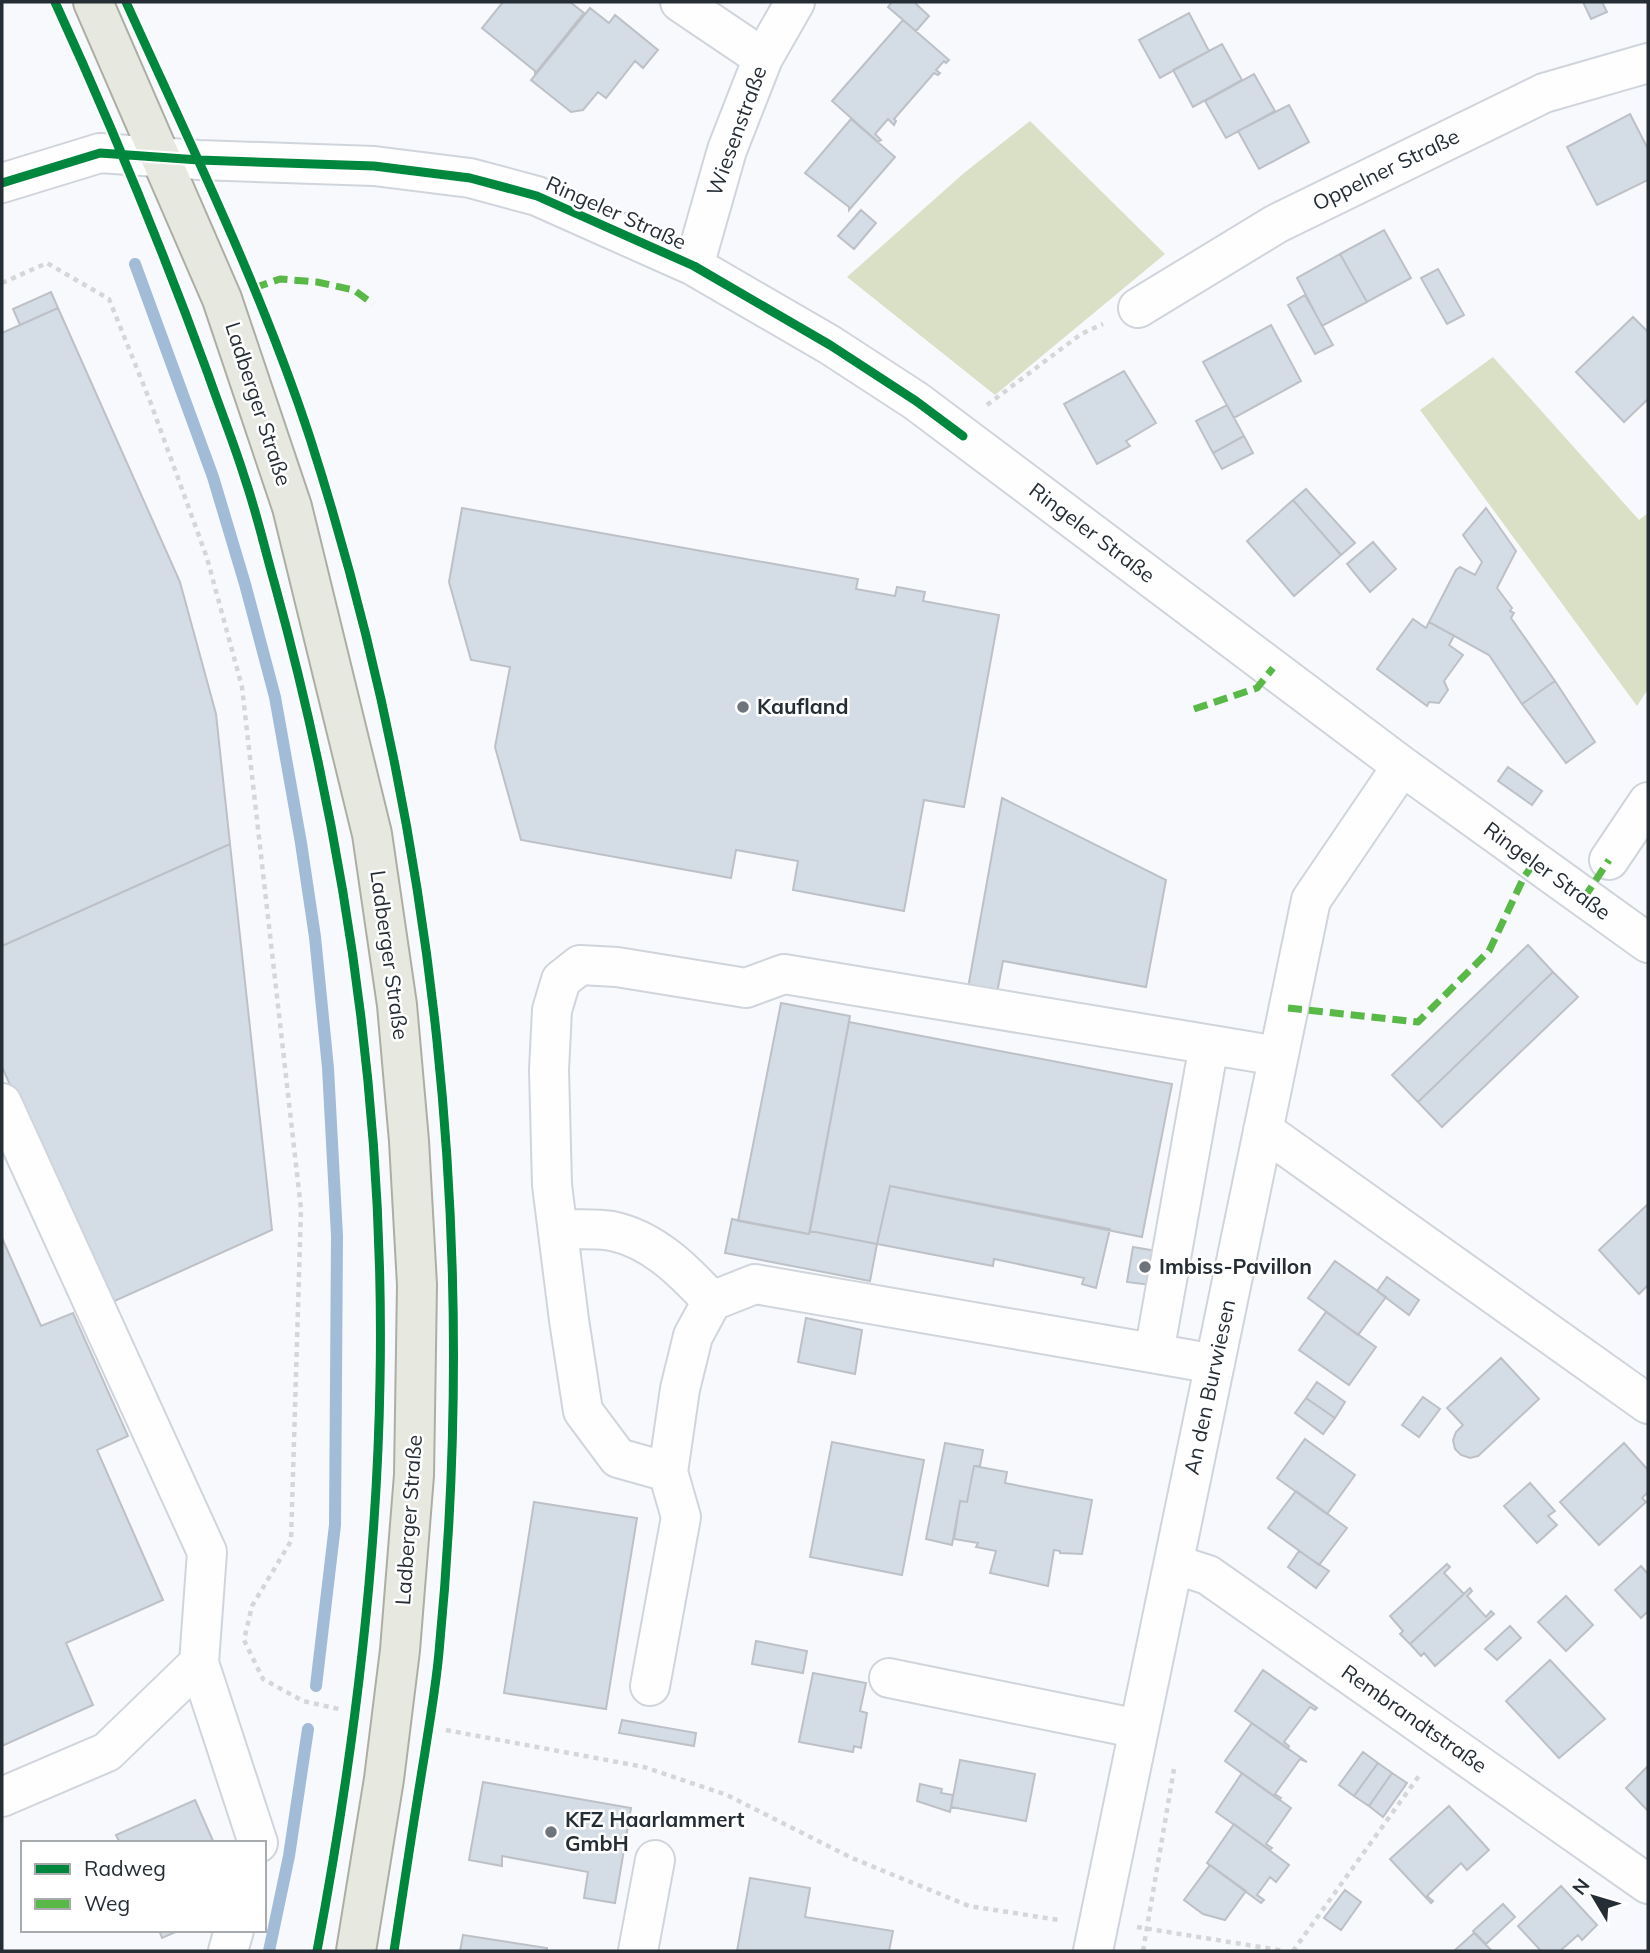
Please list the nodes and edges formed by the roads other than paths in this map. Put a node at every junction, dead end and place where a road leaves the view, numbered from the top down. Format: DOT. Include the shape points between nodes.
graph roads {
  1 [pos="93,2"];
  2 [pos="680,2"];
  3 [pos="795,2"];
  4 [pos="763,58"];
  5 [pos="1648,63"];
  6 [pos="163,157"];
  7 [pos="2,183"];
  8 [pos="694,267"];
  9 [pos="1138,307"];
  10 [pos="1402,766"];
  11 [pos="1648,802"];
  12 [pos="1609,860"];
  13 [pos="1648,943"];
  14 [pos="1209,1045"];
  15 [pos="1278,1056"];
  16 [pos="2,1103"];
  17 [pos="1263,1130"];
  18 [pos="558,1229"];
  19 [pos="712,1301"];
  20 [pos="1154,1353"];
  21 [pos="1215,1364"];
  22 [pos="1648,1404"];
  23 [pos="668,1472"];
  24 [pos="1174,1564"];
  25 [pos="200,1663"];
  26 [pos="889,1678"];
  27 [pos="650,1686"];
  28 [pos="1139,1729"];
  29 [pos="2,1797"];
  30 [pos="257,1841"];
  31 [pos="655,1860"];
  32 [pos="1648,1884"];
  33 [pos="233,1932"];
  34 [pos="1095,1939"];
  35 [pos="228,1951"];
  36 [pos="356,1951"];
  37 [pos="638,1951"];
  1 -- 6 [label="main road, Ladberger Straße"];
  2 -- 4 [label="street"];
  3 -- 4 [label="street, Wiesenstraße"];
  4 -- 8 [label="street, Wiesenstraße" via="727,150"];
  5 -- 9 [label="street, Oppelner Straße" via="1544,93 1276,224"];
  6 -- 7 [label="street, Ringeler Straße" via="100,153"];
  6 -- 8 [label="street, Ringeler Straße" via="374,166 470,178 537,196"];
  6 -- 36 [label="main road, Ladberger Straße" via="222,299 292,507 373,834 397,1005 418,1285 414,1475 386,1766"];
  8 -- 10 [label="street, Ringeler Straße" via="830,345 916,401"];
  10 -- 13 [label="street, Ringeler Straße"];
  10 -- 15 [label="street, An den Burwiesen" via="1311,900"];
  11 -- 12 [label="street"];
  14 -- 15 [label="street"];
  14 -- 18 [label="street" via="784,974 746,988 580,965 561,980 552,1010 552,1185"];
  14 -- 20 [label="street"];
  15 -- 17 [label="street, An den Burwiesen"];
  16 -- 25 [label="street" via="207,1552"];
  17 -- 21 [label="street, An den Burwiesen"];
  17 -- 22 [label="street"];
  18 -- 19 [label="street" via="612,1231 650,1246 682,1269"];
  18 -- 23 [label="street" via="583,1411 618,1458"];
  19 -- 20 [label="street" via="755,1284"];
  19 -- 23 [label="street" via="693,1336"];
  20 -- 21 [label="street"];
  21 -- 24 [label="street, An den Burwiesen"];
  23 -- 27 [label="street" via="681,1517"];
  24 -- 28 [label="street, An den Burwiesen"];
  24 -- 32 [label="street, Rembrandtstraße" via="1208,1575"];
  25 -- 29 [label="street" via="107,1752"];
  25 -- 30 [label="street"];
  26 -- 28 [label="street"];
  28 -- 34 [label="street, An den Burwiesen"];
  31 -- 37 [label="street"];
  33 -- 35 [label="street"];
}
